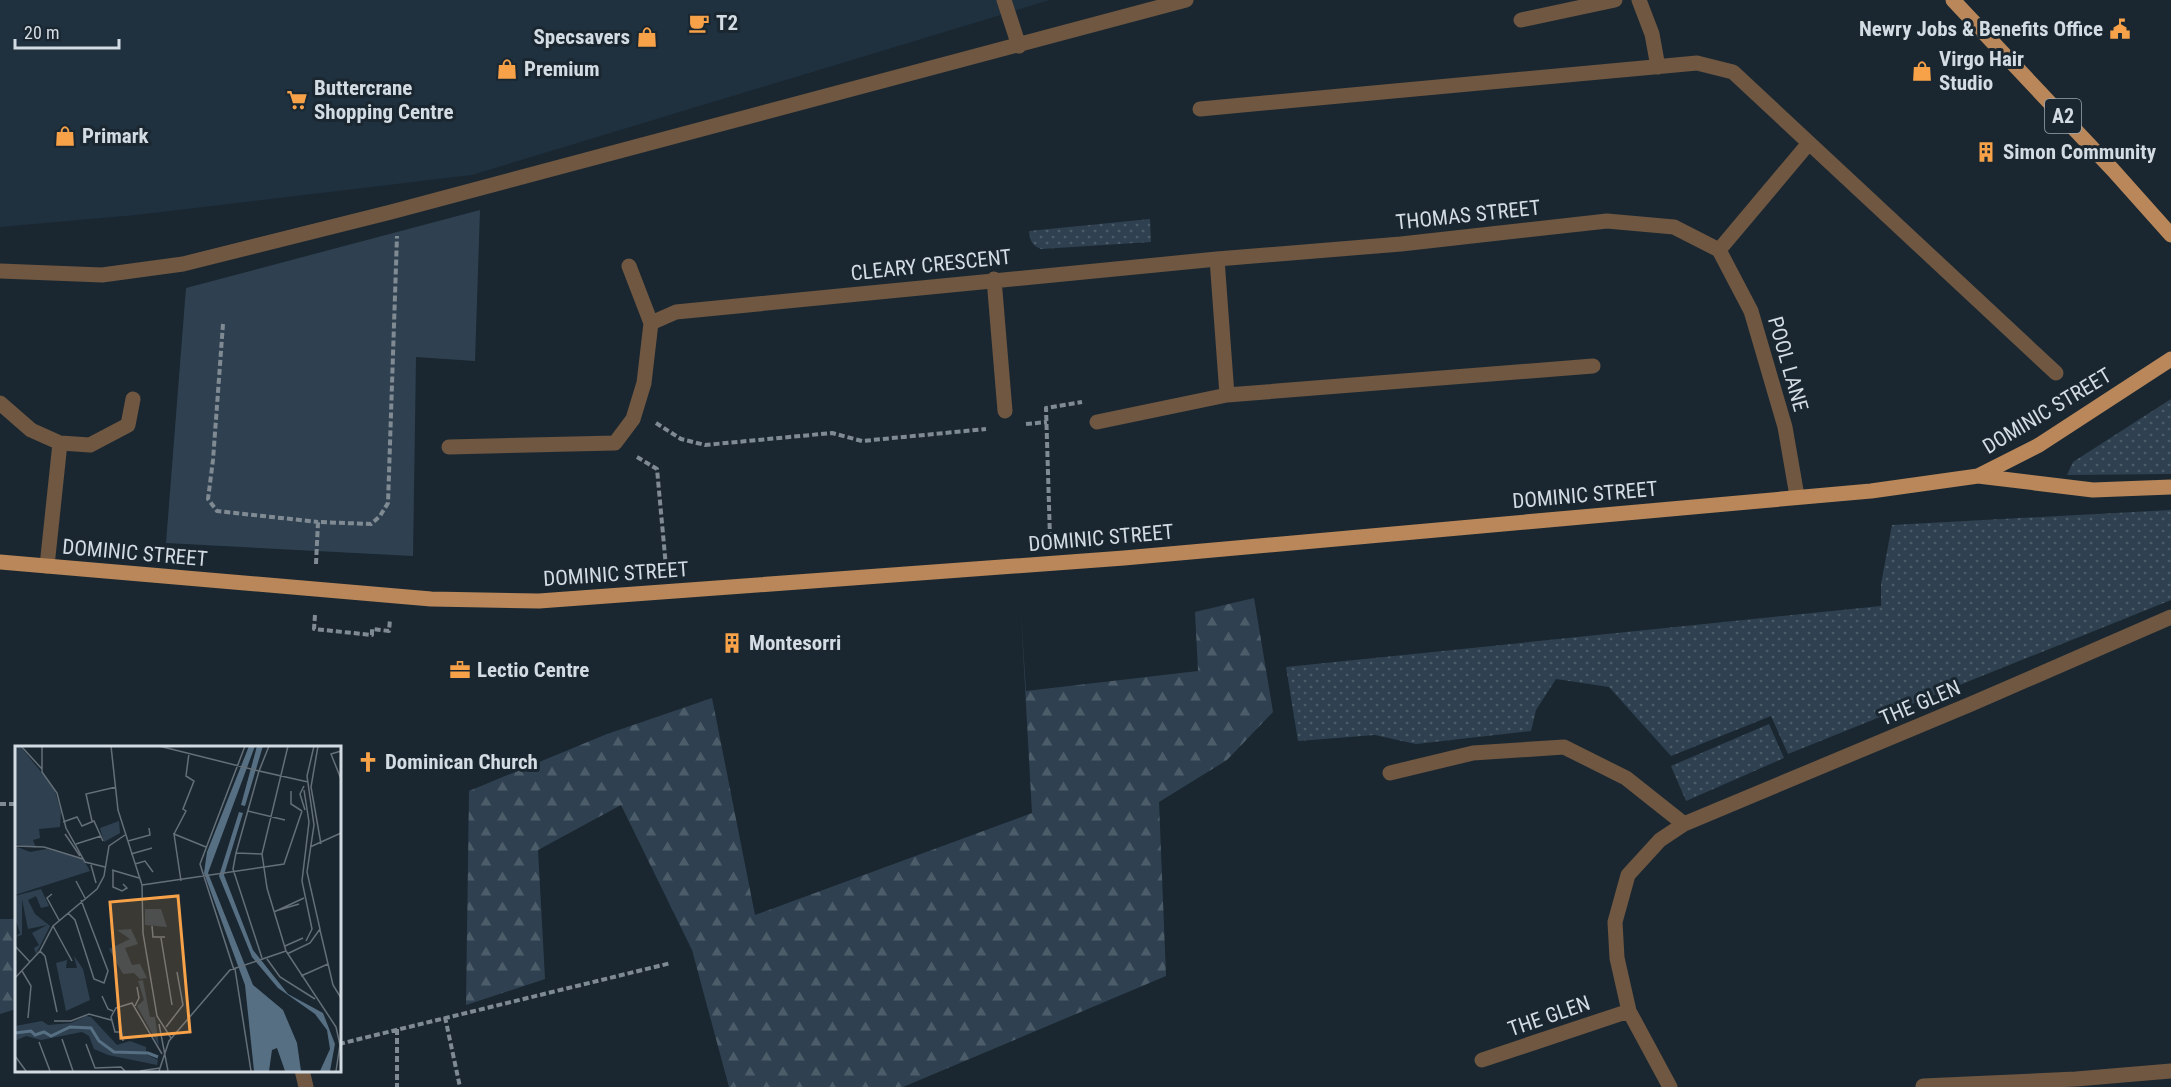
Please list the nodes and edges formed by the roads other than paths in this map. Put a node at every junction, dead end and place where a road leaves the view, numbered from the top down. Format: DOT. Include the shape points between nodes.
graph roads {
  1 [pos="1004,0"];
  2 [pos="1186,0"];
  3 [pos="1615,0"];
  4 [pos="1639,0"];
  5 [pos="1953,0"];
  6 [pos="1521,20"];
  7 [pos="1019,46"];
  8 [pos="1658,67"];
  9 [pos="1200,109"];
  10 [pos="1809,143"];
  11 [pos="2171,235"];
  12 [pos="1719,250"];
  13 [pos="1217,259"];
  14 [pos="629,266"];
  15 [pos="0,271"];
  16 [pos="994,279"];
  17 [pos="651,323"];
  18 [pos="2171,359"];
  19 [pos="1593,366"];
  20 [pos="2056,373"];
  21 [pos="1227,395"];
  22 [pos="133,399"];
  23 [pos="0,404"];
  24 [pos="1005,411"];
  25 [pos="1104,421"];
  26 [pos="60,443"];
  27 [pos="449,447"];
  28 [pos="1978,476"];
  29 [pos="2171,487"];
  30 [pos="1797,496"];
  31 [pos="0,562"];
  32 [pos="47,566"];
  33 [pos="2171,617"];
  34 [pos="1390,773"];
  35 [pos="1684,824"];
  36 [pos="1629,1011"];
  37 [pos="1482,1060"];
  38 [pos="2171,1071"];
  39 [pos="302,1072"];
  40 [pos="2077,1083"];
  41 [pos="1923,1086"];
  42 [pos="306,1087"];
  43 [pos="1670,1087"];
  1 -- 7 [label="street"];
  2 -- 7 [label="street"];
  3 -- 6 [label="street"];
  4 -- 8 [label="street" via="1652,34"];
  5 -- 11 [label="main road, A2"];
  7 -- 15 [label="street" via="183,264 102,275"];
  8 -- 9 [label="street"];
  8 -- 10 [label="street" via="1697,63 1733,72"];
  10 -- 12 [label="street"];
  10 -- 20 [label="street"];
  12 -- 13 [label="street, THOMAS STREET" via="1674,227 1607,221"];
  12 -- 30 [label="street, POOL LANE" via="1751,311 1785,427"];
  13 -- 16 [label="street, CLEARY CRESCENT"];
  13 -- 21 [label="street"];
  14 -- 17 [label="street"];
  16 -- 17 [label="street, CLEARY CRESCENT" via="676,312"];
  16 -- 24 [label="street"];
  17 -- 27 [label="street" via="644,383 633,419 615,443"];
  18 -- 28 [label="main road, DOMINIC STREET" via="2039,445"];
  19 -- 21 [label="street"];
  21 -- 25 [label="street"];
  22 -- 26 [label="street" via="128,425 90,445"];
  23 -- 26 [label="street" via="31,430"];
  26 -- 32 [label="street"];
  28 -- 29 [label="main road" via="2093,490"];
  28 -- 30 [label="main road, DOMINIC STREET" via="1871,491"];
  30 -- 32 [label="main road, DOMINIC STREET" via="1053,563 539,601 431,599"];
  31 -- 32 [label="main road, DOMINIC STREET"];
  33 -- 35 [label="street, THE GLEN"];
  34 -- 35 [label="street" via="1473,753 1564,747 1626,778"];
  35 -- 36 [label="street, THE GLEN" via="1660,840 1628,875 1615,922 1617,958"];
  36 -- 37 [label="street, THE GLEN"];
  36 -- 43 [label="street, THE GLEN"];
  38 -- 40 [label="street"];
  39 -- 42 [label="street"];
  40 -- 41 [label="street"];
}
